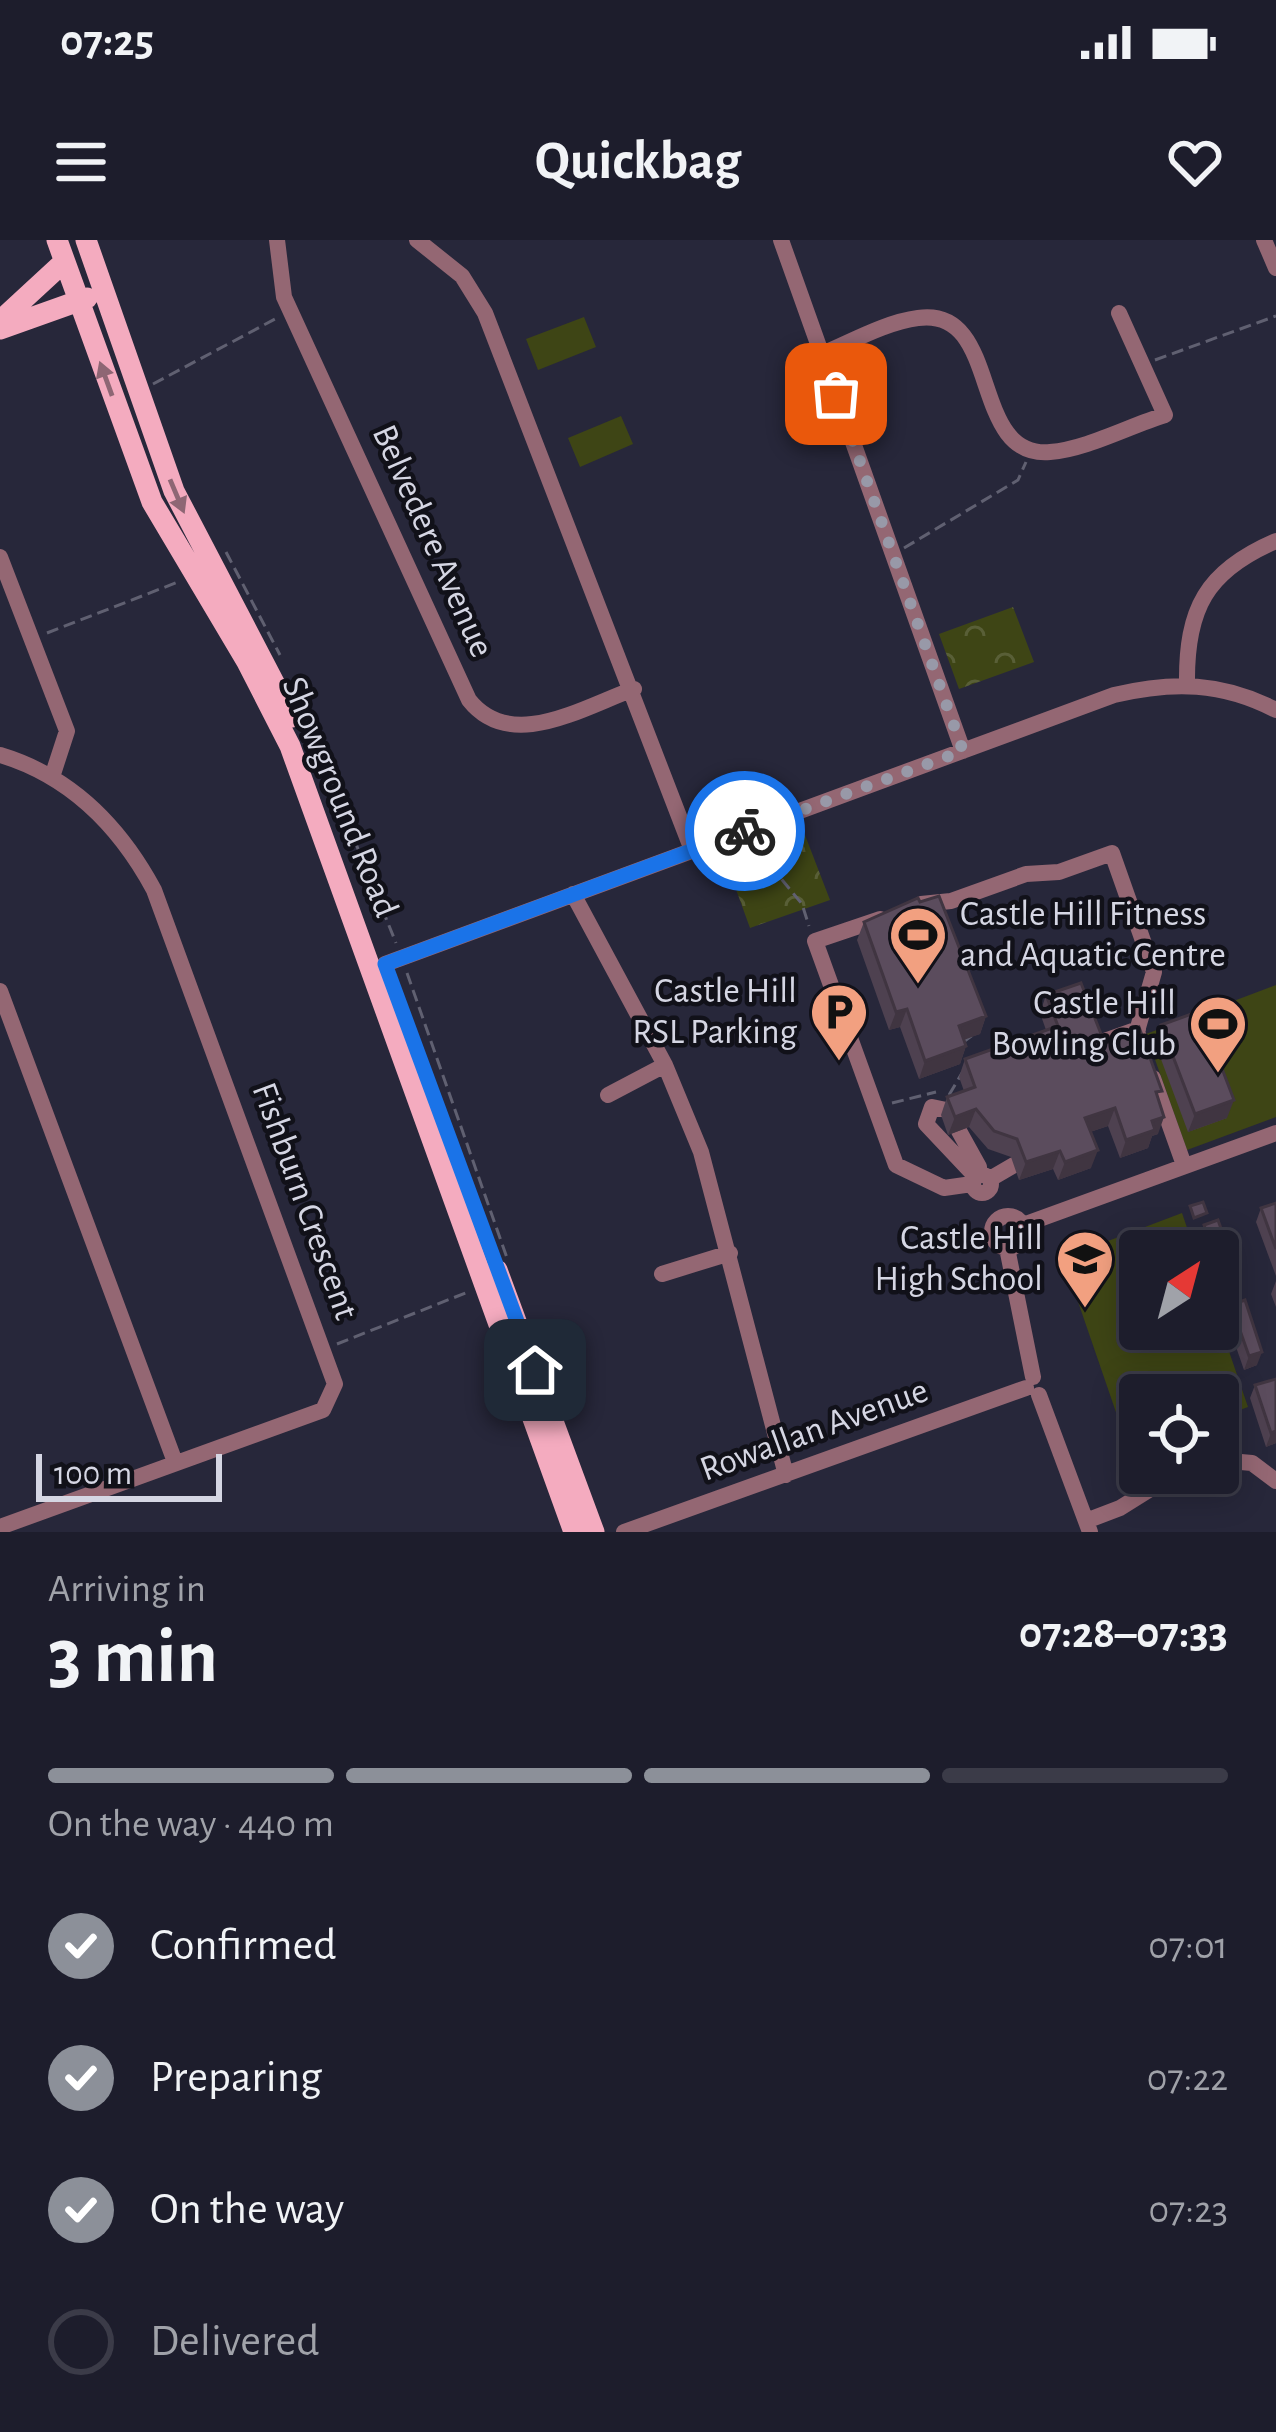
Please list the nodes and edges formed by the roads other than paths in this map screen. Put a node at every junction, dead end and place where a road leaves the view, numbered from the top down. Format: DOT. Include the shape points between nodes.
graph roads {
  1 [pos="57,240"];
  2 [pos="86,240"];
  3 [pos="277,240"];
  4 [pos="417,240"];
  5 [pos="804,240"];
  6 [pos="1264,240"];
  7 [pos="782,243"];
  8 [pos="64,262"];
  9 [pos="1276,268"];
  10 [pos="104,292"];
  11 [pos="78,301"];
  12 [pos="1119,313"];
  13 [pos="0,325"];
  14 [pos="822,354"];
  15 [pos="1276,541"];
  16 [pos="0,557"];
  17 [pos="1187,684"];
  18 [pos="634,689"];
  19 [pos="1276,710"];
  20 [pos="963,751"];
  21 [pos="0,755"];
  22 [pos="52,777"];
  23 [pos="692,850"];
  24 [pos="573,894"];
  25 [pos="385,964"];
  26 [pos="0,991"];
  27 [pos="1138,1029"];
  28 [pos="1096,1044"];
  29 [pos="664,1065"];
  30 [pos="608,1095"];
  31 [pos="950,1104"];
  32 [pos="959,1131"];
  33 [pos="1276,1133"];
  34 [pos="1013,1165"];
  35 [pos="1184,1165"];
  36 [pos="982,1182"];
  37 [pos="998,1220"];
  38 [pos="1023,1225"];
  39 [pos="1007,1248"];
  40 [pos="730,1253"];
  41 [pos="662,1274"];
  42 [pos="1033,1387"];
  43 [pos="175,1462"];
  44 [pos="1239,1462"];
  45 [pos="786,1475"];
  46 [pos="1276,1481"];
  47 [pos="1142,1494"];
  48 [pos="2,1520"];
  49 [pos="1088,1526"];
  50 [pos="574,1532"];
  51 [pos="594,1532"];
  52 [pos="624,1532"];
  1 -- 8 [label="main road, Showground Road"];
  2 -- 10 [label="main road, Showground Road"];
  3 -- 18 [label="street, Belvedere Avenue" via="290,309 478,712 525,727"];
  4 -- 18 [label="street" via="462,276 485,313"];
  5 -- 7 [label="street"];
  6 -- 9 [label="street"];
  7 -- 14 [label="street"];
  8 -- 11 [label="main road, Showground Road"];
  8 -- 13 [label="main road"];
  10 -- 11 [label="main road"];
  10 -- 25 [label="main road, Showground Road, one-way" via="174,490 285,700"];
  11 -- 13 [label="main road"];
  50 -- 11 [label="main road, Showground Road, one-way" via="290,746 152,502"];
  12 -- 14 [label="street" via="1166,415 1052,453 1002,429 968,342 941,321 915,318"];
  14 -- 20 [label="street"];
  15 -- 17 [label="street" via="1209,570 1192,626"];
  16 -- 22 [label="street" via="67,731"];
  17 -- 19 [label="street"];
  17 -- 20 [label="street" via="1114,695"];
  18 -- 23 [label="street"];
  20 -- 23 [label="street"];
  21 -- 22 [label="street, Fishburn Crescent"];
  22 -- 43 [label="street, Fishburn Crescent" via="121,837 154,890 335,1384 323,1410"];
  23 -- 24 [label="street"];
  24 -- 25 [label="street"];
  24 -- 29 [label="street"];
  25 -- 51 [label="main road, Showground Road"];
  26 -- 43 [label="street"];
  27 -- 28 [label="street"];
  27 -- 35 [label="street"];
  27 -- 36 [label="street" via="1154,972 1112,853 815,940 896,1165 944,1187"];
  29 -- 30 [label="street"];
  29 -- 40 [label="street" via="701,1152"];
  31 -- 36 [label="street" via="934,1106 926,1124"];
  32 -- 36 [label="street"];
  33 -- 35 [label="street"];
  34 -- 36 [label="street"];
  35 -- 38 [label="street"];
  36 -- 37 [label="street"];
  37 -- 38 [label="street" via="1011,1216"];
  37 -- 39 [label="street" via="994,1240"];
  38 -- 39 [label="street" via="1022,1241"];
  39 -- 42 [label="street"];
  40 -- 41 [label="street"];
  40 -- 45 [label="street"];
  42 -- 45 [label="street, Rowallan Avenue"];
  42 -- 49 [label="street"];
  43 -- 48 [label="street, Fishburn Crescent"];
  44 -- 46 [label="street"];
  45 -- 52 [label="street, Rowallan Avenue"];
  47 -- 49 [label="street"];
}
